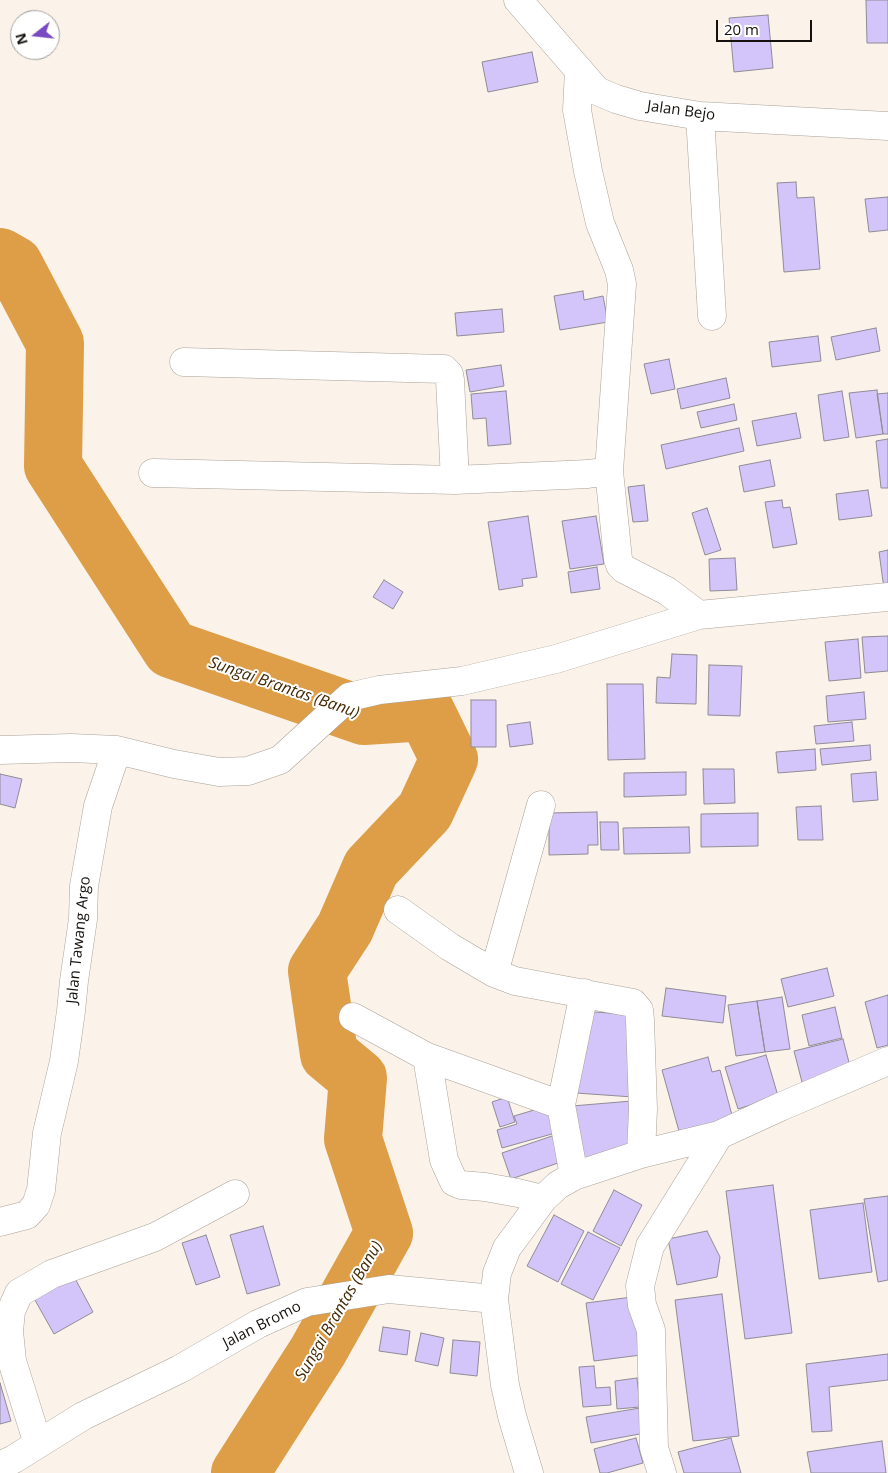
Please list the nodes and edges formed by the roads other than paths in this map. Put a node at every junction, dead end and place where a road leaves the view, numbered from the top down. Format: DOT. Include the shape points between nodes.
graph roads {
  1 [pos="518,0"];
  2 [pos="578,70"];
  3 [pos="700,116"];
  4 [pos="888,126"];
  5 [pos="712,316"];
  6 [pos="184,362"];
  7 [pos="608,471"];
  8 [pos="153,473"];
  9 [pos="455,480"];
  10 [pos="888,597"];
  11 [pos="698,615"];
  12 [pos="0,750"];
  13 [pos="117,750"];
  14 [pos="541,805"];
  15 [pos="398,910"];
  16 [pos="494,973"];
  17 [pos="584,993"];
  18 [pos="353,1017"];
  19 [pos="427,1057"];
  20 [pos="888,1061"];
  21 [pos="561,1105"];
  22 [pos="719,1135"];
  23 [pos="641,1154"];
  24 [pos="574,1176"];
  25 [pos="235,1194"];
  26 [pos="543,1199"];
  27 [pos="0,1222"];
  28 [pos="494,1299"];
  29 [pos="38,1444"];
  30 [pos="0,1466"];
  31 [pos="529,1473"];
  32 [pos="662,1473"];
  1 -- 2 [label="street, Jalan Bejo"];
  2 -- 3 [label="street, Jalan Bejo" via="597,91 616,99"];
  2 -- 7 [label="street" via="576,110 588,171 600,223 622,284"];
  3 -- 4 [label="street, Jalan Bejo"];
  3 -- 5 [label="street"];
  6 -- 9 [label="street" via="444,370 450,380"];
  7 -- 9 [label="street"];
  7 -- 11 [label="street" via="620,565 667,590"];
  8 -- 9 [label="street"];
  10 -- 11 [label="street"];
  11 -- 13 [label="street" via="556,659 462,681 379,690 349,697 280,760 248,771 220,772"];
  12 -- 13 [label="street"];
  13 -- 27 [label="street, Jalan Tawang Argo" via="98,806 84,886 72,1011 47,1134 41,1190 36,1205 27,1215"];
  14 -- 16 [label="street"];
  15 -- 16 [label="street" via="450,948"];
  16 -- 17 [label="street"];
  17 -- 21 [label="street"];
  17 -- 23 [label="street" via="633,1003 639,1010 643,1109"];
  18 -- 19 [label="street"];
  19 -- 21 [label="street"];
  19 -- 26 [label="street" via="444,1160 454,1182"];
  20 -- 22 [label="street"];
  21 -- 24 [label="street"];
  22 -- 23 [label="street"];
  22 -- 32 [label="street" via="650,1246 640,1286 642,1305 651,1330 654,1448"];
  23 -- 24 [label="street"];
  24 -- 26 [label="street"];
  25 -- 29 [label="street" via="155,1237 52,1274 20,1293 11,1311 12,1361"];
  26 -- 28 [label="street" via="507,1248 497,1273"];
  28 -- 29 [label="street, Jalan Bromo" via="389,1289 307,1302 258,1324 180,1369 83,1416"];
  28 -- 31 [label="street" via="505,1385"];
  29 -- 30 [label="street, Jalan Bromo"];
}
